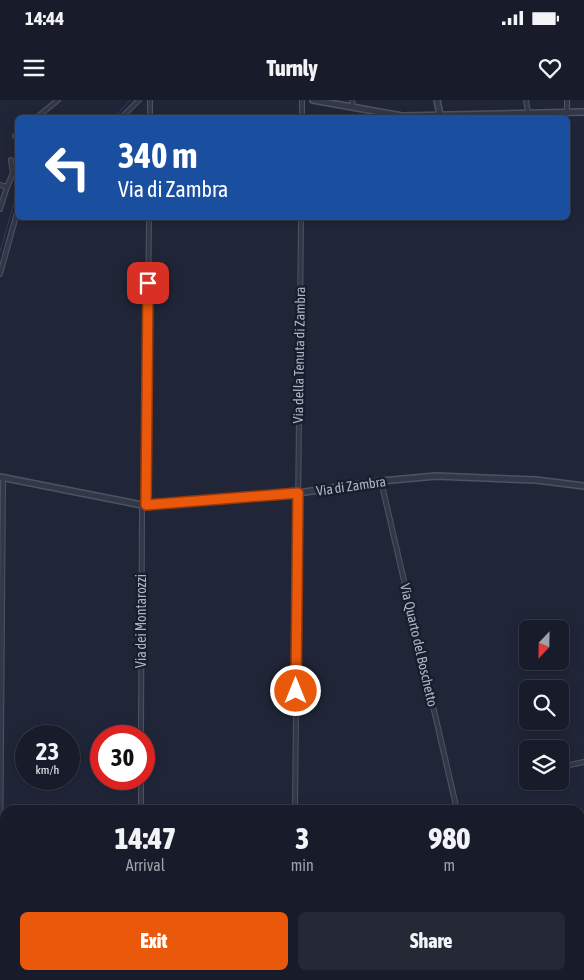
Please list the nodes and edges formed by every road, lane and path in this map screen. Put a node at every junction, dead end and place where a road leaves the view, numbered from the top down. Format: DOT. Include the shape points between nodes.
graph roads {
  1 [pos="58,100"];
  2 [pos="139,100"];
  3 [pos="150,100"];
  4 [pos="302,100"];
  5 [pos="313,100"];
  6 [pos="352,100"];
  7 [pos="437,100"];
  8 [pos="526,100"];
  9 [pos="567,100"];
  10 [pos="353,108"];
  11 [pos="528,112"];
  12 [pos="567,112"];
  13 [pos="584,112"];
  14 [pos="40,115"];
  15 [pos="124,115"];
  16 [pos="150,115"];
  17 [pos="302,115"];
  18 [pos="392,115"];
  19 [pos="440,115"];
  20 [pos="12,160"];
  21 [pos="0,185"];
  22 [pos="7,187"];
  23 [pos="0,209"];
  24 [pos="15,220"];
  25 [pos="149,220"];
  26 [pos="301,220"];
  27 [pos="0,274"];
  28 [pos="1,477"];
  29 [pos="381,481"];
  30 [pos="584,486"];
  31 [pos="298,493"];
  32 [pos="144,505"];
  33 [pos="141,725"];
  34 [pos="584,762"];
  35 [pos="569,765"];
  36 [pos="141,790"];
  37 [pos="0,805"];
  38 [pos="140,805"];
  39 [pos="295,805"];
  40 [pos="456,805"];
  1 -- 14 [label="street"];
  2 -- 15 [label="street"];
  3 -- 16 [label="street"];
  4 -- 17 [label="street"];
  5 -- 10 [label="street"];
  6 -- 10 [label="street"];
  7 -- 19 [label="street"];
  8 -- 11 [label="street"];
  9 -- 12 [label="street"];
  10 -- 18 [label="street"];
  11 -- 12 [label="street"];
  11 -- 19 [label="street"];
  12 -- 13 [label="street"];
  20 -- 22 [label="street" via="13,173"];
  21 -- 22 [label="street"];
  22 -- 23 [label="street"];
  24 -- 27 [label="street"];
  25 -- 32 [label="street, Via dei Montarozzi"];
  26 -- 31 [label="street, Via della Tenuta di Zambra"];
  28 -- 32 [label="street, Via di Zambra"];
  28 -- 37 [label="street"];
  29 -- 30 [label="street, Via di Zambra" via="456,476"];
  29 -- 31 [label="street, Via di Zambra"];
  29 -- 40 [label="street, Via Quarto del Boschetto"];
  31 -- 32 [label="street, Via di Zambra"];
  31 -- 39 [label="street, Via della Tenuta di Zambra"];
  32 -- 33 [label="street, Via dei Montarozzi"];
  34 -- 35 [label="street"];
  36 -- 38 [label="street"];
}
